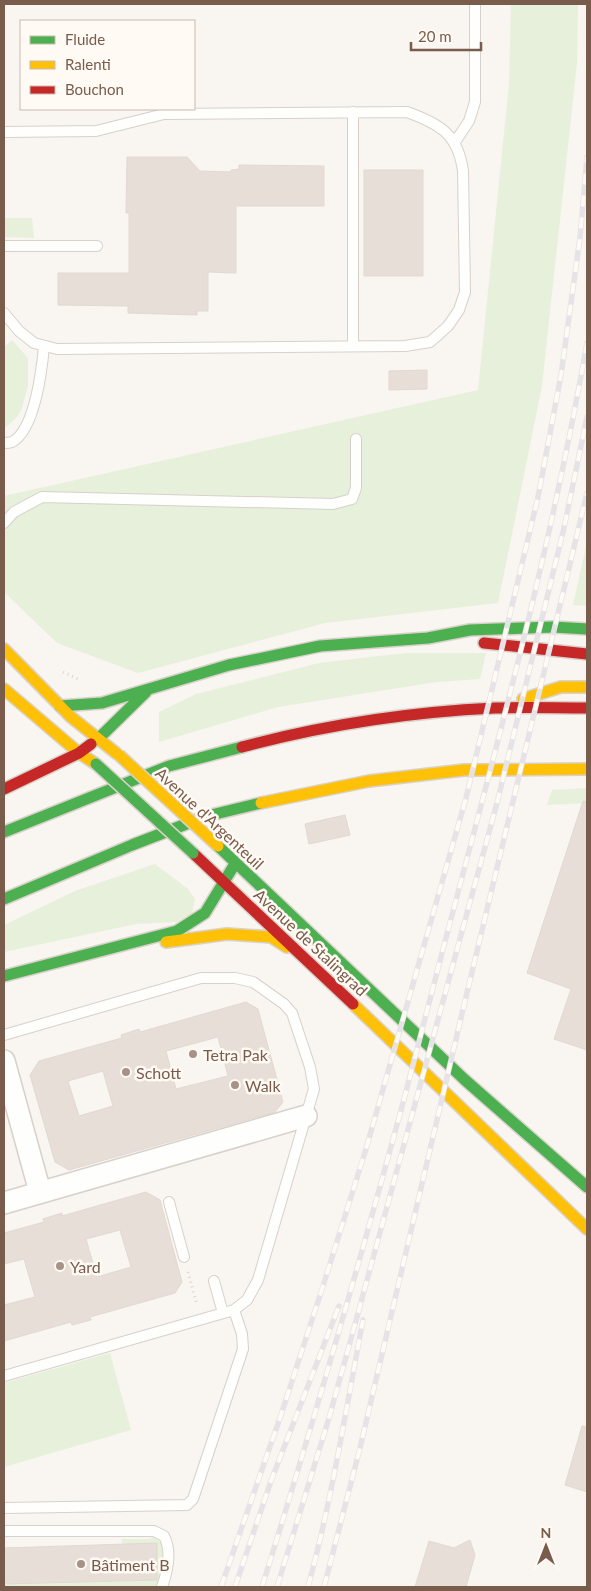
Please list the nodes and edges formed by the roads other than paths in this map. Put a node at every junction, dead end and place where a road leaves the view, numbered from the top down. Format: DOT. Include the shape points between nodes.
graph roads {
  1 [pos="475,4"];
  2 [pos="353,112"];
  3 [pos="4,132"];
  4 [pos="455,142"];
  5 [pos="4,246"];
  6 [pos="97,246"];
  7 [pos="4,313"];
  8 [pos="44,346"];
  9 [pos="354,346"];
  10 [pos="356,439"];
  11 [pos="4,444"];
  12 [pos="4,523"];
  13 [pos="587,629"];
  14 [pos="428,638"];
  15 [pos="4,649"];
  16 [pos="587,654"];
  17 [pos="587,687"];
  18 [pos="4,689"];
  19 [pos="147,691"];
  20 [pos="60,706"];
  21 [pos="496,708"];
  22 [pos="587,708"];
  23 [pos="96,740"];
  24 [pos="80,753"];
  25 [pos="587,769"];
  26 [pos="4,789"];
  27 [pos="4,832"];
  28 [pos="236,864"];
  29 [pos="224,883"];
  30 [pos="4,899"];
  31 [pos="102,950"];
  32 [pos="305,958"];
  33 [pos="4,976"];
  34 [pos="4,1035"];
  35 [pos="4,1062"];
  36 [pos="306,1116"];
  37 [pos="587,1187"];
  38 [pos="40,1192"];
  39 [pos="169,1202"];
  40 [pos="4,1203"];
  41 [pos="587,1229"];
  42 [pos="184,1257"];
  43 [pos="214,1281"];
  44 [pos="234,1310"];
  45 [pos="223,1314"];
  46 [pos="4,1376"];
  47 [pos="4,1508"];
  48 [pos="4,1531"];
  49 [pos="162,1587"];
  1 -- 4 [label="lane" via="475,102 469,121"];
  2 -- 3 [label="lane" via="164,114 96,131"];
  2 -- 4 [label="lane" via="406,112 424,118"];
  2 -- 9 [label="lane"];
  4 -- 9 [label="lane" via="463,171 465,292 459,310 448,326 430,342 405,346"];
  5 -- 6 [label="lane"];
  7 -- 8 [label="lane" via="19,332"];
  8 -- 9 [label="lane" via="57,349"];
  8 -- 11 [label="lane" via="41,377 29,416 19,436"];
  10 -- 12 [label="lane" via="356,488 352,499 333,504 42,497 14,512"];
  13 -- 14 [label="main road" via="470,630"];
  14 -- 16 [label="main road"];
  14 -- 19 [label="main road" via="320,646 229,665"];
  15 -- 20 [label="main road, Avenue d'Argenteuil"];
  17 -- 21 [label="main road" via="561,687"];
  18 -- 24 [label="main road, Avenue de Stalingrad"];
  19 -- 20 [label="main road" via="102,703"];
  19 -- 23 [label="main road"];
  20 -- 23 [label="main road, Avenue d'Argenteuil"];
  21 -- 22 [label="main road"];
  21 -- 27 [label="main road" via="398,716 271,739 169,766"];
  23 -- 24 [label="main road"];
  23 -- 28 [label="main road, Avenue d'Argenteuil, bridge" via="119,755"];
  24 -- 26 [label="main road"];
  24 -- 29 [label="main road, Avenue de Stalingrad, bridge" via="96,764"];
  25 -- 30 [label="main road" via="464,770 369,782 284,798 207,816"];
  28 -- 29 [label="main road"];
  28 -- 37 [label="main road, Avenue d'Argenteuil" via="465,1080"];
  29 -- 31 [label="main road" via="205,913 177,931"];
  29 -- 32 [label="main road, Avenue de Stalingrad"];
  31 -- 32 [label="main road" via="227,934 271,937"];
  31 -- 33 [label="main road"];
  32 -- 41 [label="main road, Avenue de Stalingrad"];
  34 -- 36 [label="lane" via="200,978 236,978 253,982 292,1013 314,1090"];
  35 -- 38 [label="street"];
  36 -- 38 [label="street"];
  36 -- 44 [label="lane" via="258,1280 247,1300"];
  38 -- 40 [label="street"];
  39 -- 42 [label="lane"];
  43 -- 45 [label="lane"];
  44 -- 45 [label="lane"];
  44 -- 47 [label="lane" via="243,1349 193,1499 186,1505"];
  45 -- 46 [label="lane"];
  48 -- 49 [label="lane" via="154,1531 164,1536 168,1548"];
}
